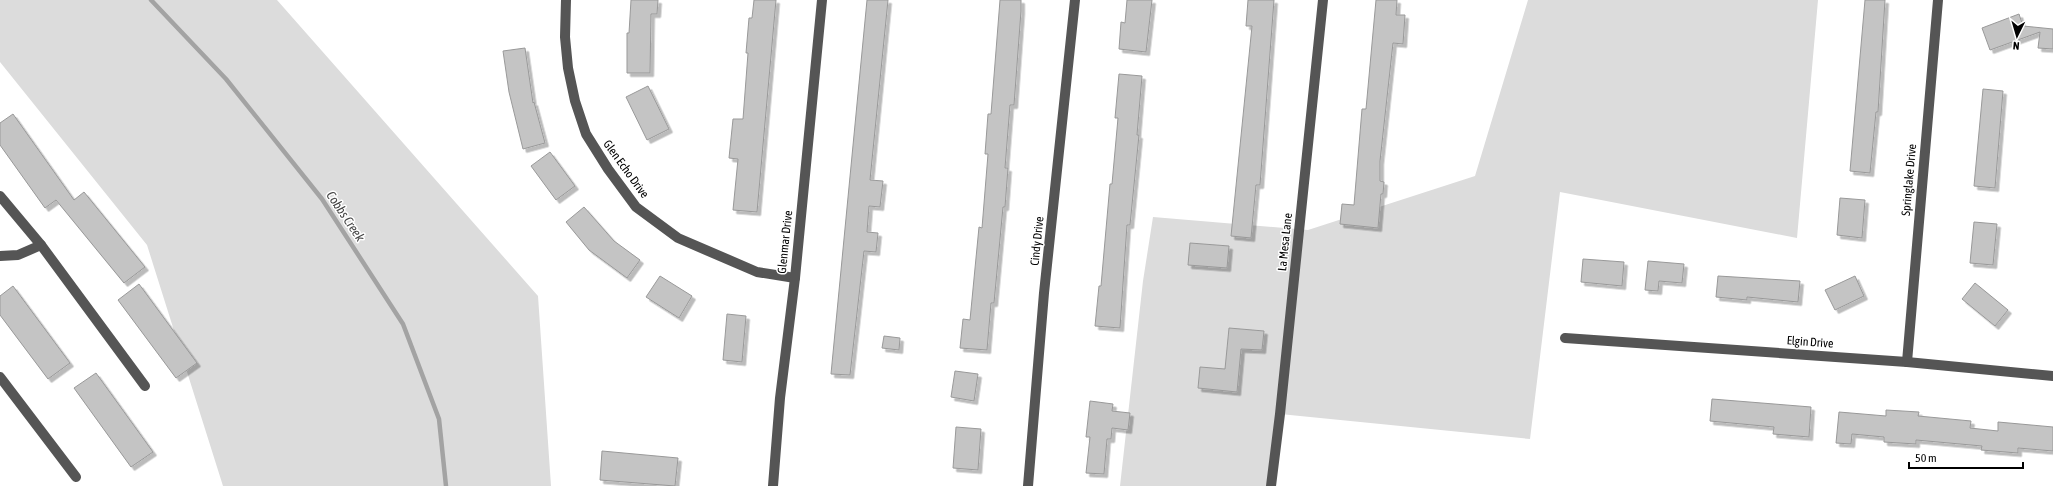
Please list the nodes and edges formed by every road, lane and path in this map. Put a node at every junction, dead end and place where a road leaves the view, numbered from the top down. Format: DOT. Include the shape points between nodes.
graph roads {
  1 [pos="566,0"];
  2 [pos="822,0"];
  3 [pos="1075,0"];
  4 [pos="1323,0"];
  5 [pos="1938,0"];
  6 [pos="0,196"];
  7 [pos="41,245"];
  8 [pos="0,256"];
  9 [pos="794,278"];
  10 [pos="1565,338"];
  11 [pos="1907,362"];
  12 [pos="2053,376"];
  13 [pos="0,377"];
  14 [pos="145,386"];
  15 [pos="76,477"];
  16 [pos="773,486"];
  17 [pos="1028,486"];
  18 [pos="1271,486"];
  1 -- 9 [label="street, Glen Echo Drive" via="565,37 568,68 586,134 636,207 678,238 757,272"];
  2 -- 9 [label="street, Glenmar Drive"];
  3 -- 17 [label="street, Cindy Drive" via="1044,293"];
  4 -- 18 [label="street, La Mesa Lane"];
  5 -- 11 [label="street, Springlake Drive"];
  6 -- 7 [label="street"];
  7 -- 8 [label="street" via="18,256"];
  7 -- 14 [label="street"];
  9 -- 16 [label="street, Glenmar Drive"];
  10 -- 11 [label="street, Elgin Drive"];
  11 -- 12 [label="street, Elgin Drive"];
  13 -- 15 [label="street"];
}
